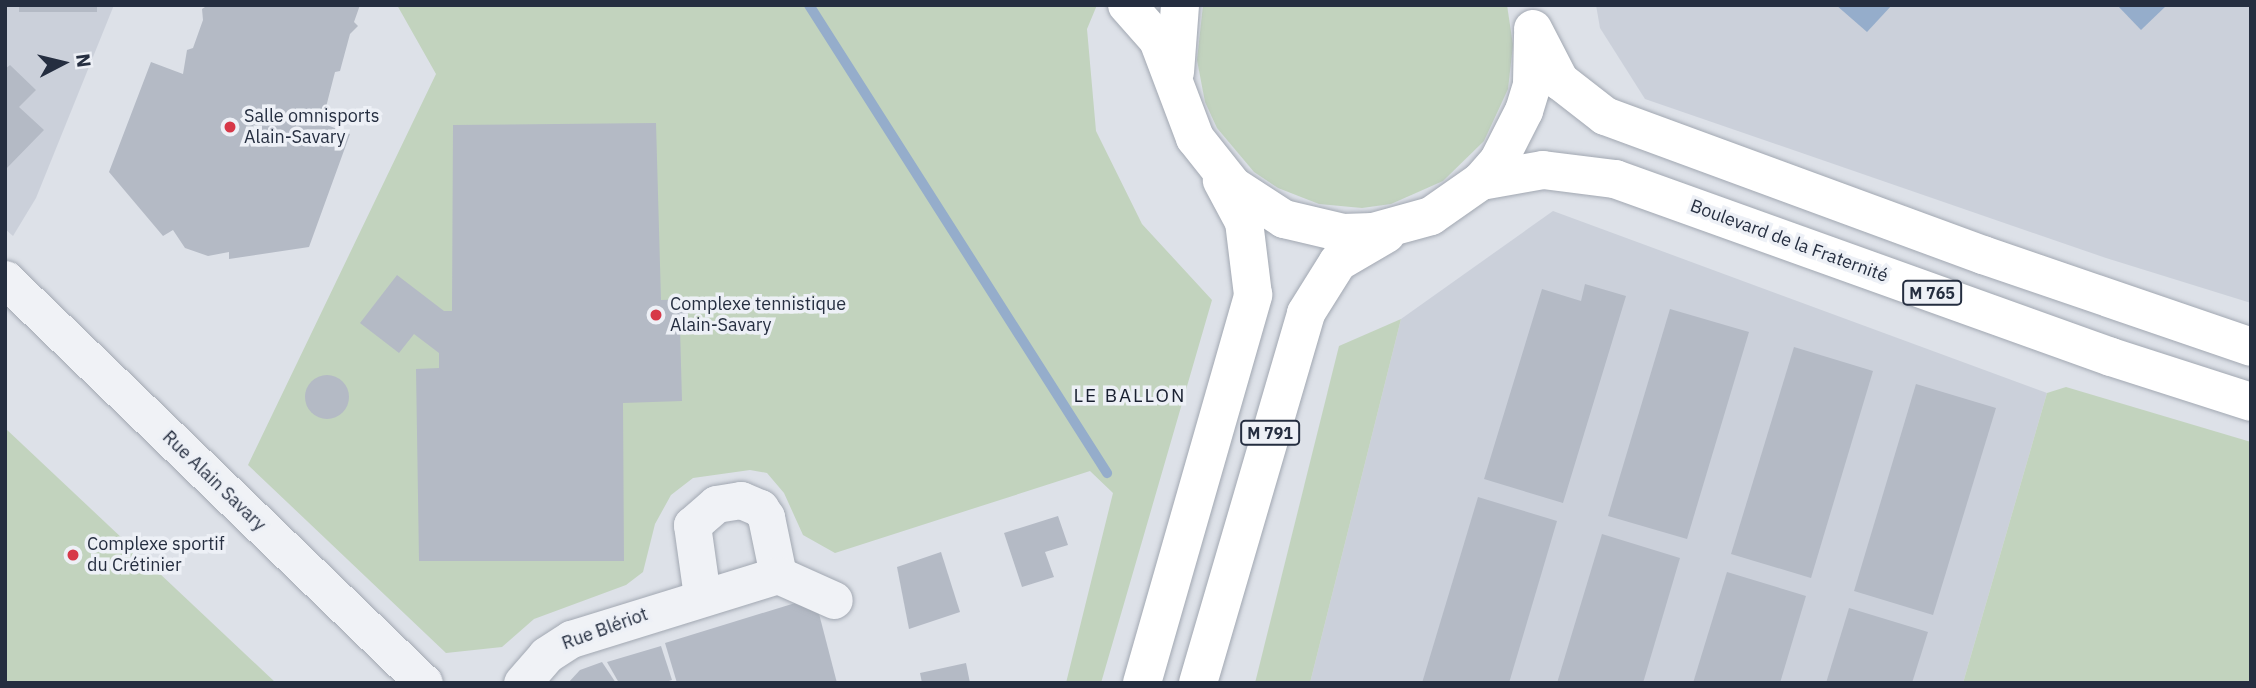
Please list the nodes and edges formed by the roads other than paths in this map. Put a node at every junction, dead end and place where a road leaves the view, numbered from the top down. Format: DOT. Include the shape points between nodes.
graph roads {
  1 [pos="1127,5"];
  2 [pos="1180,5"];
  3 [pos="1530,17"];
  4 [pos="1176,81"];
  5 [pos="1212,164"];
  6 [pos="1481,181"];
  7 [pos="1403,226"];
  8 [pos="5,279"];
  9 [pos="2251,347"];
  10 [pos="2251,402"];
  11 [pos="778,575"];
  12 [pos="702,596"];
  13 [pos="834,600"];
  14 [pos="424,683"];
  15 [pos="522,683"];
  16 [pos="1142,683"];
  17 [pos="1198,683"];
  1 -- 4 [label="main road" via="1158,40"];
  2 -- 4 [label="main road" via="1174,51"];
  3 -- 6 [label="main road" via="1535,57 1524,111 1499,160"];
  3 -- 9 [label="main road" via="1560,81 1583,102 1626,125"];
  4 -- 5 [label="main road" via="1195,138"];
  5 -- 7 [label="main road" via="1249,198 1284,219 1343,233"];
  5 -- 16 [label="main road, M 791" via="1244,222 1253,295"];
  6 -- 7 [label="main road" via="1432,216"];
  6 -- 10 [label="main road, Boulevard de la Fraternité / M 765" via="1543,170 1615,179 2111,357"];
  7 -- 17 [label="main road, M 791" via="1351,251 1333,267 1314,296"];
  8 -- 14 [label="street, Rue Alain Savary"];
  11 -- 12 [label="street, Rue Blériot"];
  11 -- 12 [label="street" via="760,508 741,500 716,504 692,525"];
  11 -- 13 [label="street"];
  12 -- 15 [label="street, Rue Blériot" via="557,645"];
}
